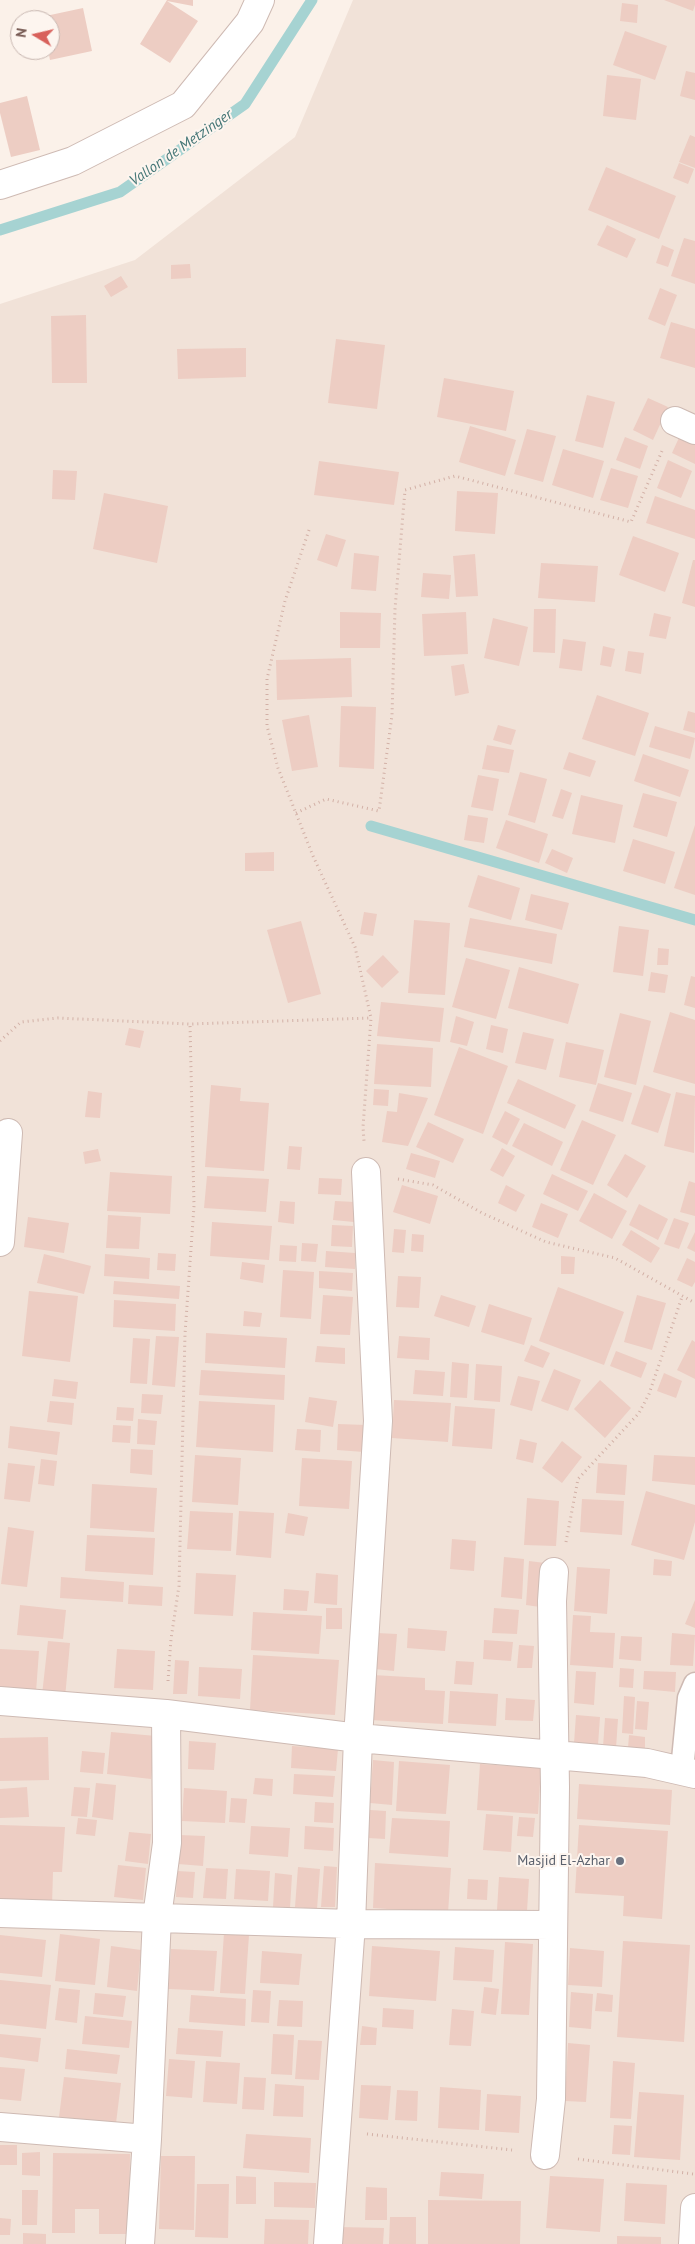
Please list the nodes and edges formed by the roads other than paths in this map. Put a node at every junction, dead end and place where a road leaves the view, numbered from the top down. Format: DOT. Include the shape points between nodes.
graph roads {
  1 [pos="260,0"];
  2 [pos="0,185"];
  3 [pos="8,1133"];
  4 [pos="366,1172"];
  5 [pos="0,1242"];
  6 [pos="554,1572"];
  7 [pos="695,1684"];
  8 [pos="0,1701"];
  9 [pos="166,1714"];
  10 [pos="358,1738"];
  11 [pos="554,1756"];
  12 [pos="688,1772"];
  13 [pos="0,1913"];
  14 [pos="157,1917"];
  15 [pos="351,1924"];
  16 [pos="553,1925"];
  17 [pos="0,2127"];
  18 [pos="147,2139"];
  19 [pos="545,2155"];
  20 [pos="695,2208"];
  21 [pos="140,2244"];
  22 [pos="328,2244"];
  23 [pos="693,2244"];
  1 -- 2 [label="street" via="250,22 183,105 73,161"];
  3 -- 5 [label="street"];
  4 -- 10 [label="street" via="378,1420"];
  6 -- 11 [label="street"];
  7 -- 12 [label="street" via="689,1698"];
  8 -- 9 [label="street"];
  9 -- 10 [label="street"];
  9 -- 14 [label="street" via="167,1843"];
  10 -- 11 [label="street"];
  10 -- 15 [label="street"];
  11 -- 12 [label="street" via="647,1762"];
  11 -- 16 [label="street"];
  13 -- 14 [label="street"];
  14 -- 15 [label="street"];
  14 -- 18 [label="street"];
  15 -- 16 [label="street"];
  15 -- 22 [label="street"];
  16 -- 19 [label="street" via="551,2099"];
  17 -- 18 [label="street"];
  18 -- 21 [label="street"];
  20 -- 23 [label="street"];
}
